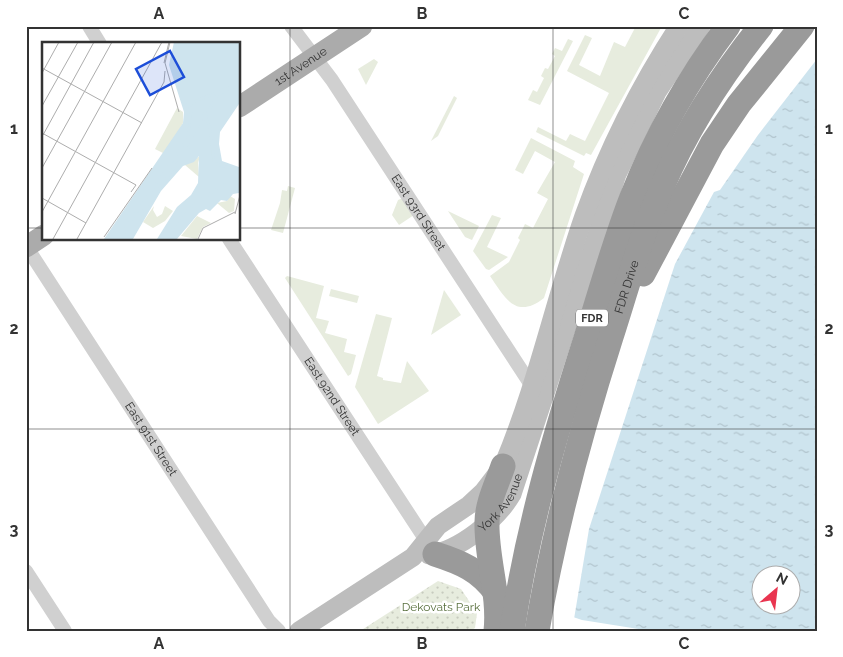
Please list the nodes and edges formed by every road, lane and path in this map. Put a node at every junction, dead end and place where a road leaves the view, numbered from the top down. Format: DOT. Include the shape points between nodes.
graph roads {
  1 [pos="89,26"];
  2 [pos="291,26"];
  3 [pos="362,26"];
  4 [pos="679,26"];
  5 [pos="700,26"];
  6 [pos="728,26"];
  7 [pos="761,26"];
  8 [pos="802,26"];
  9 [pos="99,42"];
  10 [pos="314,57"];
  11 [pos="240,107"];
  12 [pos="42,236"];
  13 [pos="230,240"];
  14 [pos="26,246"];
  15 [pos="614,329"];
  16 [pos="531,385"];
  17 [pos="542,403"];
  18 [pos="503,466"];
  19 [pos="487,524"];
  20 [pos="424,551"];
  21 [pos="26,571"];
  22 [pos="496,593"];
  23 [pos="65,631"];
  24 [pos="279,631"];
  25 [pos="299,631"];
  26 [pos="496,631"];
  27 [pos="512,631"];
  28 [pos="537,631"];
  1 -- 9 [label="street"];
  2 -- 10 [label="street, East 93rd Street"];
  3 -- 10 [label="main road, 1st Avenue"];
  4 -- 16 [label="main road" via="630,109 602,170"];
  5 -- 17 [label="main road" via="657,92 617,174"];
  6 -- 27 [label="highway, FDR Drive / FDR" via="689,81 664,126 622,222 546,467"];
  7 -- 15 [label="highway, FDR Drive / FDR" via="724,75 683,142 644,233"];
  8 -- 15 [label="highway" via="739,104 712,144"];
  10 -- 11 [label="main road, 1st Avenue"];
  10 -- 16 [label="street, East 93rd Street" via="400,182"];
  12 -- 14 [label="main road"];
  13 -- 20 [label="street, East 92nd Street"];
  14 -- 24 [label="street, East 91st Street" via="269,621"];
  15 -- 28 [label="highway, FDR Drive / FDR" via="566,489"];
  16 -- 17 [label="street, East 93rd Street"];
  16 -- 18 [label="main road, York Avenue"];
  17 -- 19 [label="main road, York Avenue" via="512,494 501,512"];
  18 -- 19 [label="highway" via="491,500"];
  18 -- 20 [label="main road, York Avenue" via="469,505 438,526"];
  19 -- 20 [label="main road, York Avenue" via="452,546"];
  19 -- 22 [label="highway"];
  20 -- 22 [label="highway" via="470,567"];
  20 -- 25 [label="main road, York Avenue"];
  21 -- 23 [label="street"];
  22 -- 26 [label="highway"];
}
